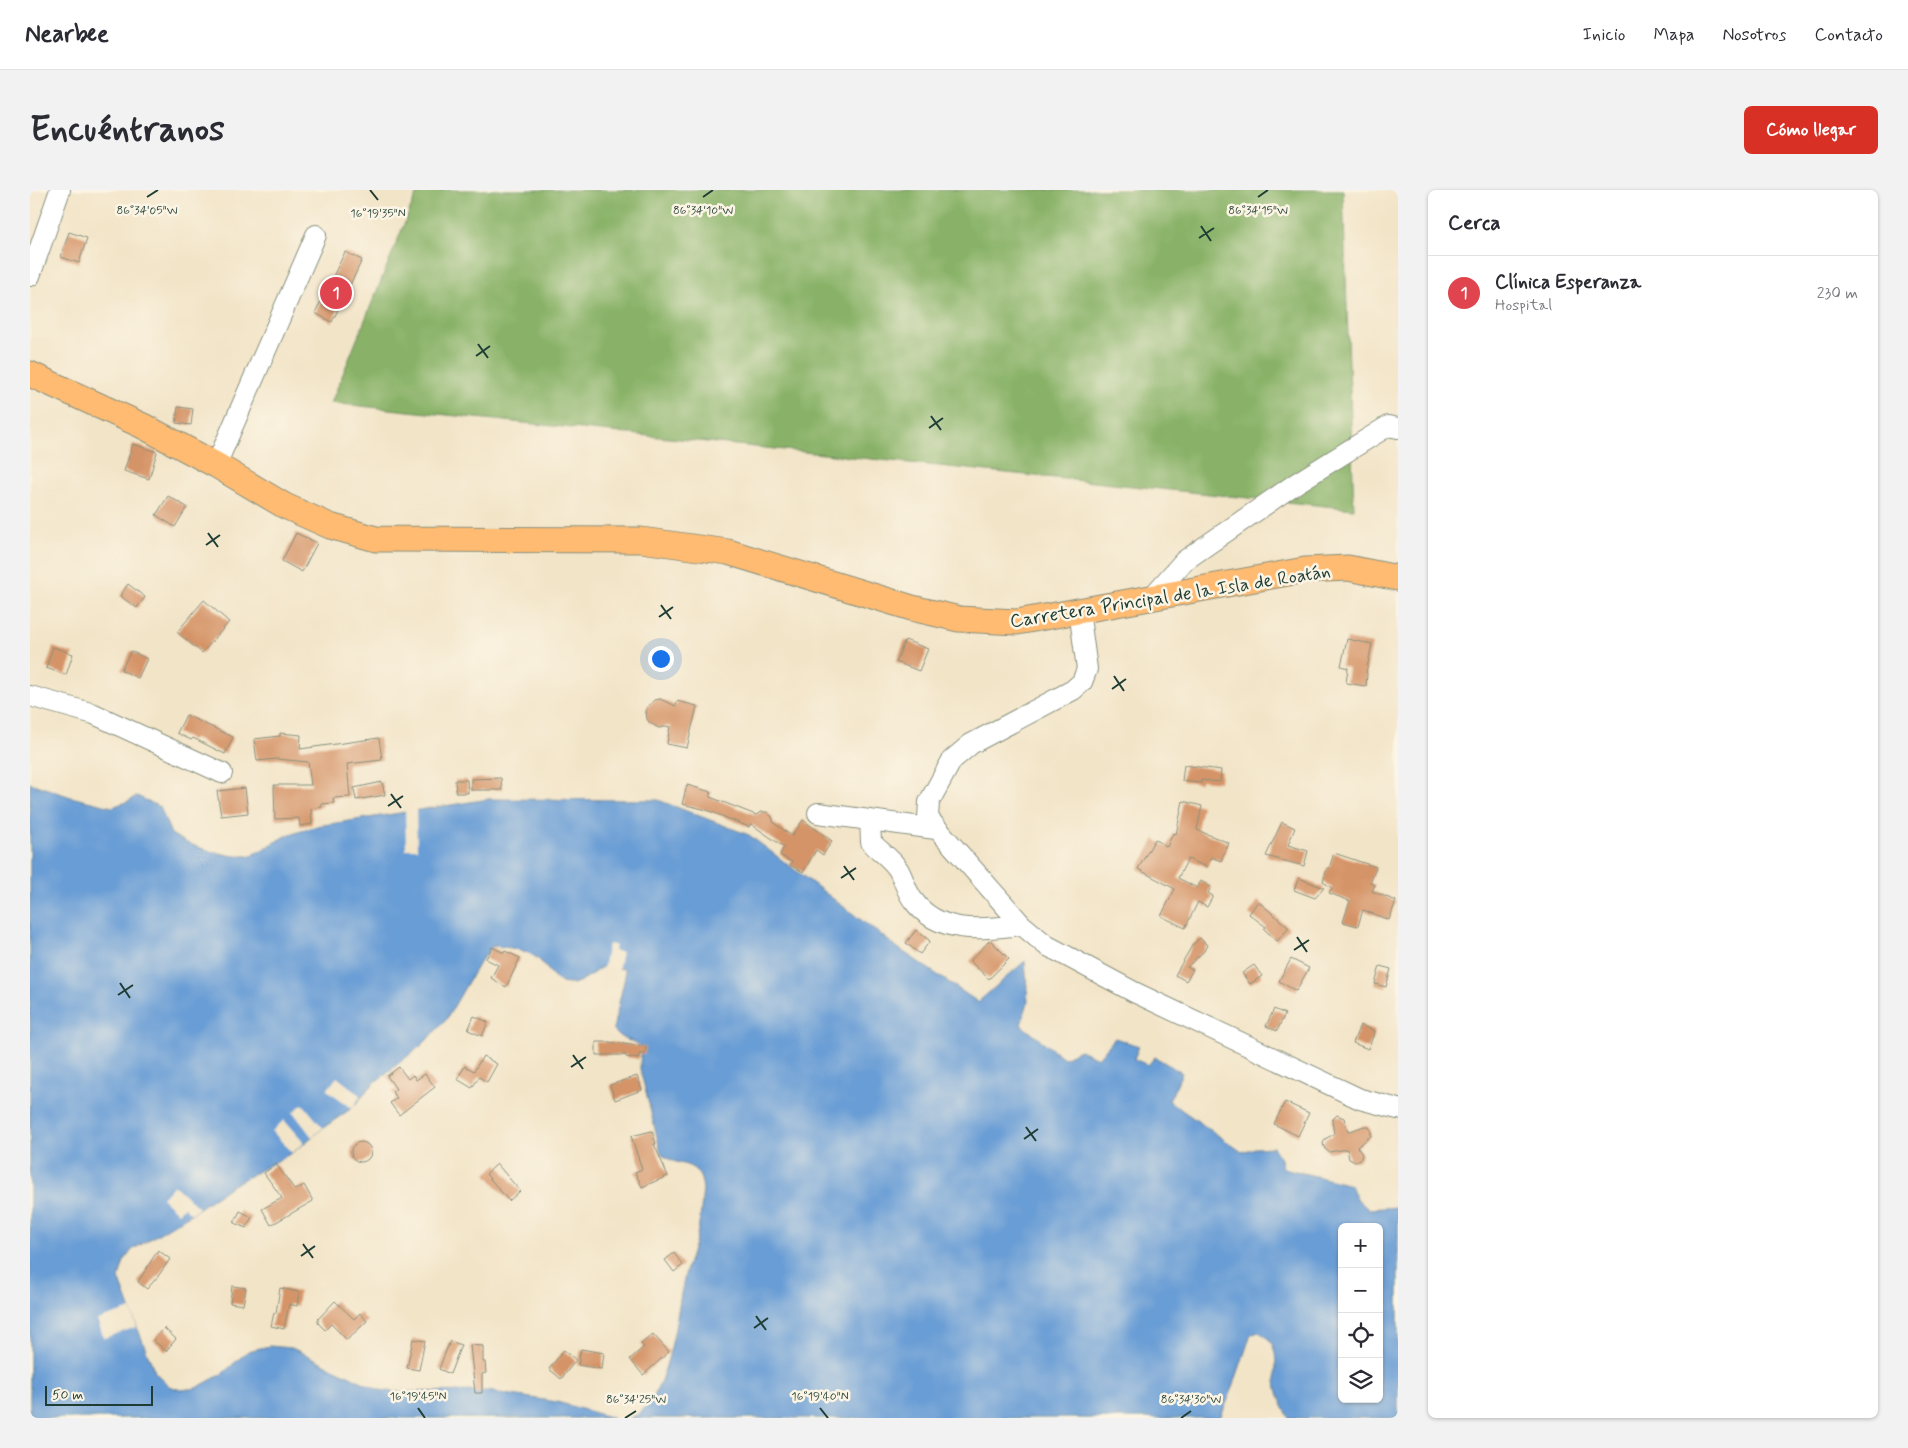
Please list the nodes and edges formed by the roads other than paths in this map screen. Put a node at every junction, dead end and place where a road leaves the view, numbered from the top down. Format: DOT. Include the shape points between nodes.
graph roads {
  1 [pos="60,190"];
  2 [pos="316,235"];
  3 [pos="30,276"];
  4 [pos="30,374"];
  5 [pos="1398,428"];
  6 [pos="216,465"];
  7 [pos="1398,578"];
  8 [pos="1152,597"];
  9 [pos="1079,610"];
  10 [pos="30,696"];
  11 [pos="222,773"];
  12 [pos="818,813"];
  13 [pos="870,820"];
  14 [pos="936,830"];
  15 [pos="1022,925"];
  16 [pos="1398,1109"];
  1 -- 3 [label="street"];
  2 -- 6 [label="street"];
  4 -- 6 [label="main road, Carretera Principal de la Isla de Roatán" via="143,426"];
  5 -- 8 [label="street" via="1388,426 1295,484 1184,561"];
  6 -- 9 [label="main road, Carretera Principal de la Isla de Roatán" via="294,510 330,526 376,539 641,540 728,552 912,608 959,619 1018,622"];
  7 -- 8 [label="main road, Carretera Principal de la Isla de Roatán" via="1348,568 1305,570"];
  8 -- 9 [label="main road, Carretera Principal de la Isla de Roatán"];
  9 -- 14 [label="street" via="1087,669 1082,682 1073,690 971,744 952,760 929,802 928,818"];
  10 -- 11 [label="street" via="94,714"];
  12 -- 13 [label="street"];
  13 -- 14 [label="street"];
  13 -- 15 [label="street" via="871,842 898,869 913,900 939,923 978,929"];
  14 -- 15 [label="street"];
  15 -- 16 [label="street" via="1046,945 1134,992 1360,1100"];
}
